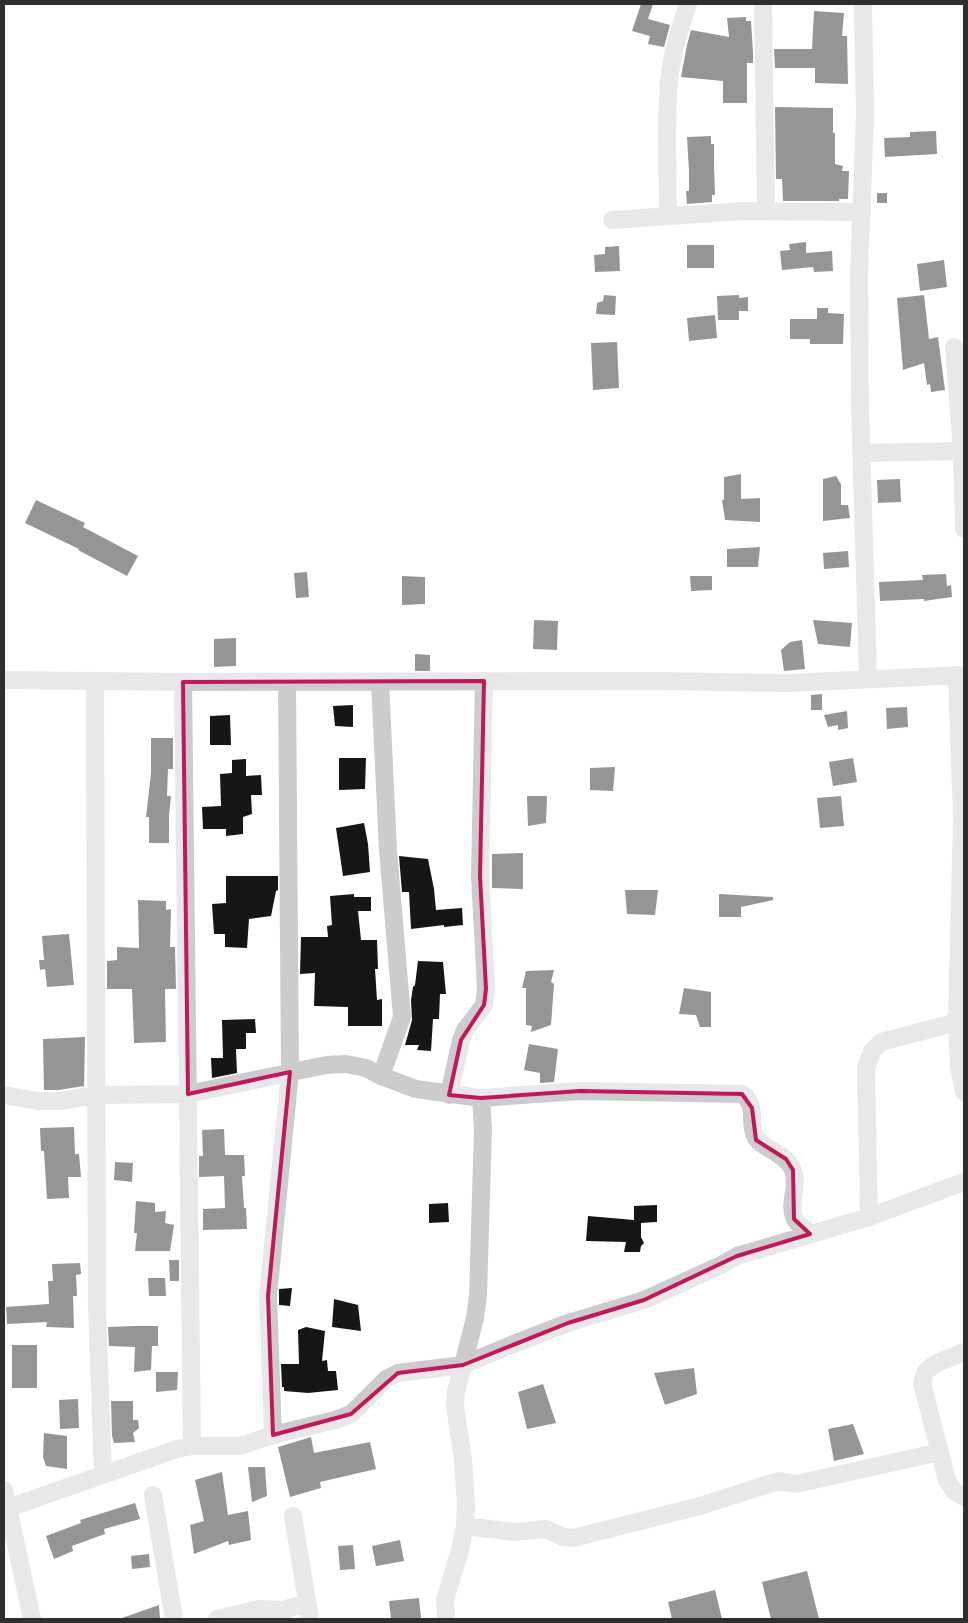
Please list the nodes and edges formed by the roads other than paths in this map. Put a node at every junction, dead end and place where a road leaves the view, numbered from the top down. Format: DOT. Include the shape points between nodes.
graph roads {
  1 [pos="688,4"];
  2 [pos="763,4"];
  3 [pos="863,4"];
  4 [pos="766,212"];
  5 [pos="862,212"];
  6 [pos="668,216"];
  7 [pos="612,220"];
  8 [pos="954,347"];
  9 [pos="962,451"];
  10 [pos="862,453"];
  11 [pos="964,529"];
  12 [pos="961,675"];
  13 [pos="868,679"];
  14 [pos="4,680"];
  15 [pos="95,681"];
  16 [pos="484,681"];
  17 [pos="183,682"];
  18 [pos="287,682"];
  19 [pos="380,682"];
  20 [pos="958,1022"];
  21 [pos="290,1072"];
  22 [pos="381,1076"];
  23 [pos="964,1092"];
  24 [pos="188,1094"];
  25 [pos="96,1095"];
  26 [pos="449,1095"];
  27 [pos="4,1096"];
  28 [pos="481,1098"];
  29 [pos="964,1182"];
  30 [pos="869,1217"];
  31 [pos="810,1234"];
  32 [pos="964,1352"];
  33 [pos="463,1365"];
  34 [pos="273,1435"];
  35 [pos="192,1446"];
  36 [pos="940,1452"];
  37 [pos="103,1474"];
  38 [pos="153,1495"];
  39 [pos="964,1497"];
  40 [pos="5,1498"];
  41 [pos="293,1516"];
  42 [pos="465,1526"];
  43 [pos="309,1611"];
  44 [pos="32,1619"];
  45 [pos="174,1619"];
  46 [pos="216,1619"];
  47 [pos="446,1619"];
  1 -- 6 [label="street" via="669,80 666,123"];
  2 -- 4 [label="street"];
  3 -- 5 [label="street" via="865,116"];
  4 -- 5 [label="street"];
  4 -- 6 [label="street"];
  5 -- 10 [label="street" via="859,273"];
  6 -- 7 [label="street"];
  8 -- 9 [label="street"];
  9 -- 10 [label="street"];
  9 -- 11 [label="street"];
  10 -- 13 [label="street"];
  12 -- 13 [label="street"];
  12 -- 20 [label="street"];
  13 -- 16 [label="street" via="788,683"];
  14 -- 15 [label="street"];
  15 -- 17 [label="street"];
  15 -- 25 [label="street"];
  16 -- 19 [label="street"];
  16 -- 26 [label="street" via="480,876 486,989 484,1005 461,1040"];
  17 -- 18 [label="street"];
  17 -- 24 [label="street"];
  18 -- 19 [label="street"];
  18 -- 21 [label="street"];
  19 -- 22 [label="street" via="388,850 402,1018"];
  20 -- 23 [label="street" via="959,1066"];
  20 -- 30 [label="street" via="881,1042 872,1051 866,1068"];
  21 -- 22 [label="street" via="346,1064 366,1068"];
  21 -- 24 [label="street"];
  21 -- 34 [label="street" via="268,1296"];
  22 -- 26 [label="street" via="416,1089"];
  24 -- 25 [label="street"];
  24 -- 35 [label="street"];
  25 -- 27 [label="street" via="60,1102"];
  25 -- 37 [label="street" via="97,1307"];
  26 -- 28 [label="street"];
  28 -- 31 [label="street" via="580,1091 742,1094 748,1098 752,1108 756,1140 786,1159 793,1170 796,1186 794,1219"];
  28 -- 33 [label="street" via="478,1295"];
  29 -- 30 [label="street"];
  30 -- 31 [label="street"];
  31 -- 33 [label="street" via="737,1256 644,1300 568,1323"];
  32 -- 36 [label="street" via="934,1364 926,1371 922,1383"];
  33 -- 34 [label="street" via="398,1372 386,1379 351,1414"];
  33 -- 42 [label="street" via="455,1406 464,1469"];
  34 -- 35 [label="street" via="240,1446"];
  35 -- 37 [label="street"];
  36 -- 39 [label="street" via="947,1480 954,1491"];
  36 -- 42 [label="street" via="795,1484 772,1483 700,1506 573,1538 546,1529 514,1532"];
  37 -- 40 [label="street"];
  38 -- 45 [label="street"];
  40 -- 44 [label="street"];
  41 -- 43 [label="street"];
  42 -- 47 [label="street" via="444,1600"];
  43 -- 46 [label="street" via="259,1609"];
}
